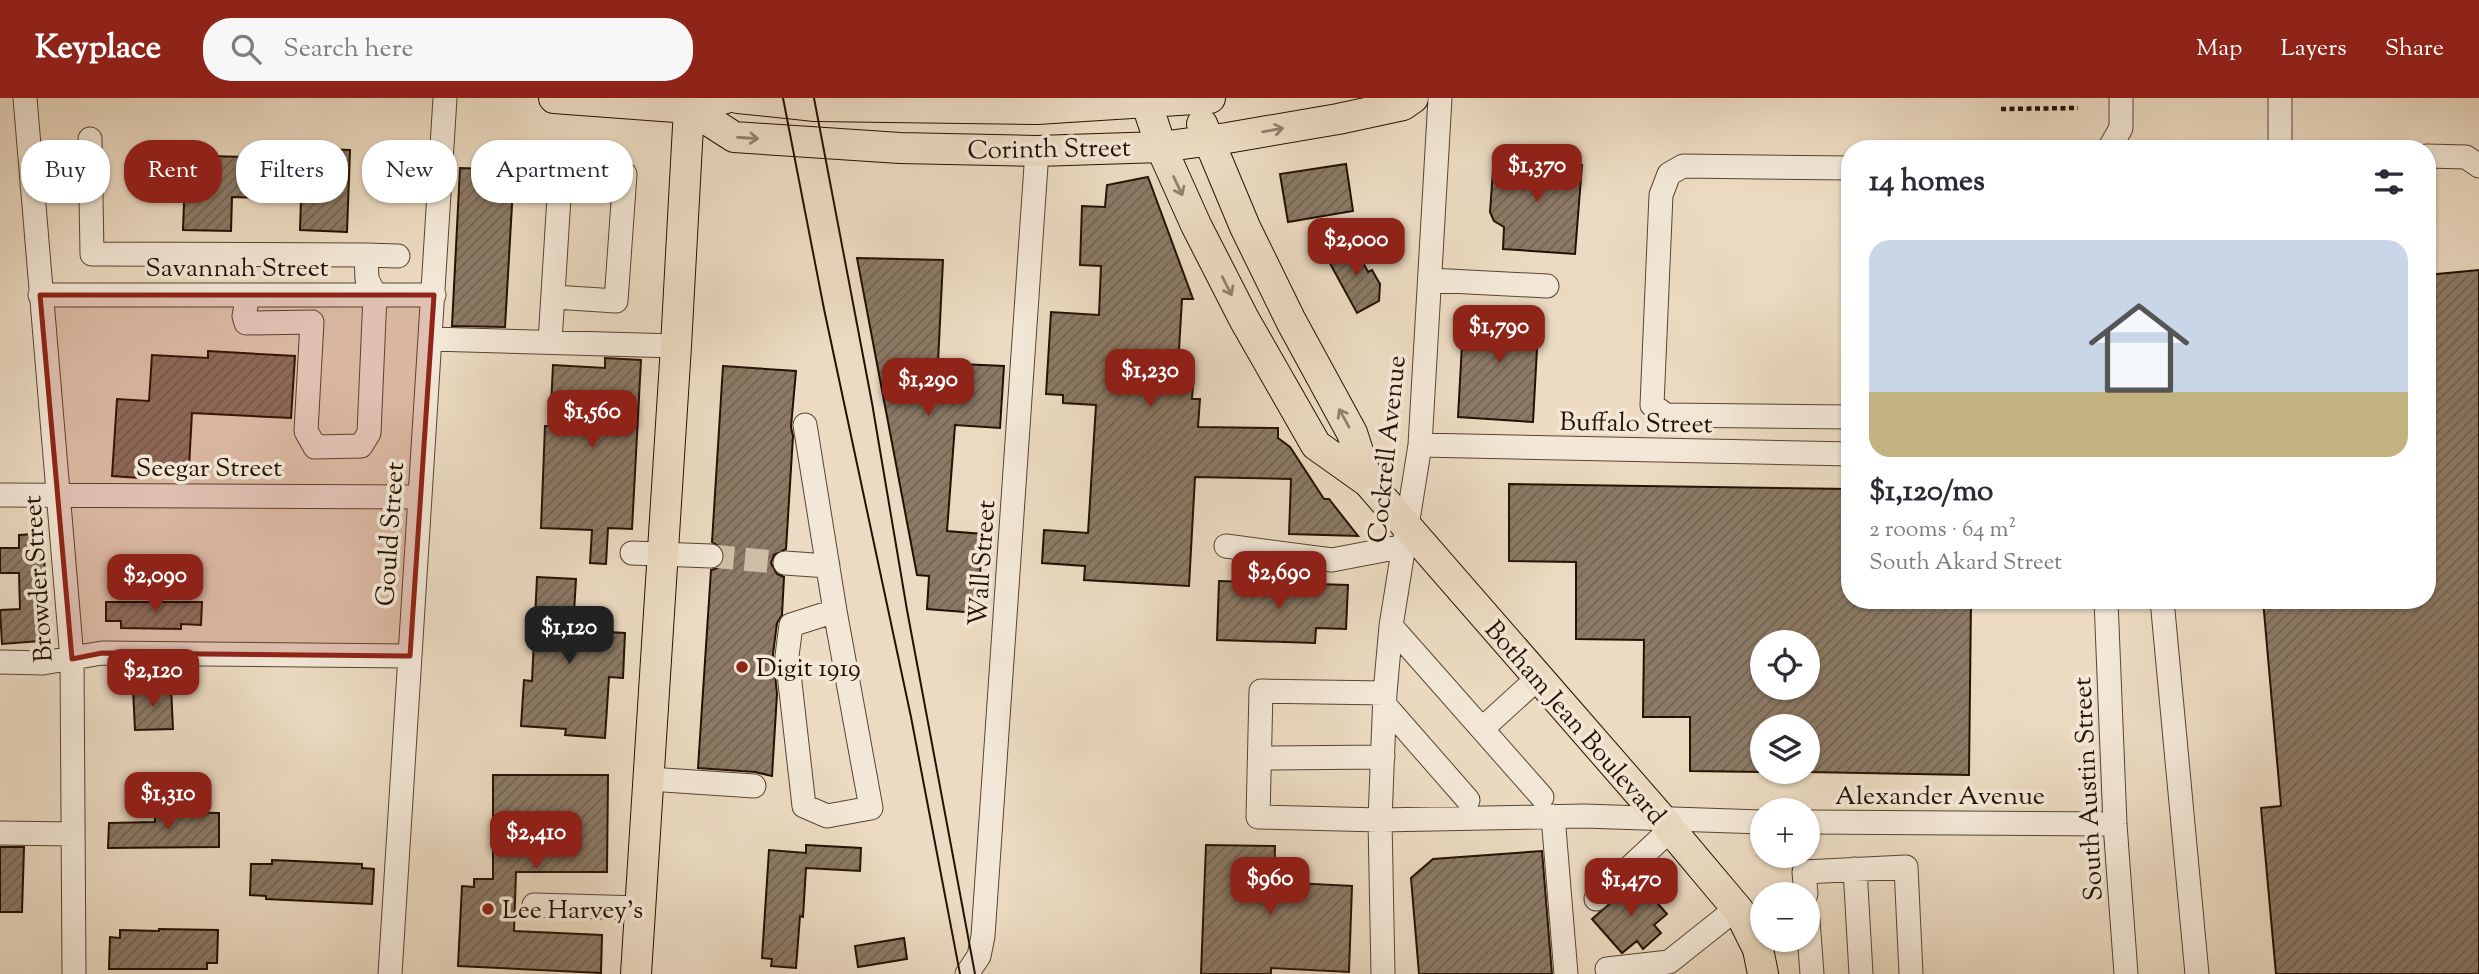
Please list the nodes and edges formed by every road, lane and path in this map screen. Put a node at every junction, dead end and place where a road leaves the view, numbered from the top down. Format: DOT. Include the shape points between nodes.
graph roads {
  1 [pos="25,98"];
  2 [pos="445,98"];
  3 [pos="726,98"];
  4 [pos="738,98"];
  5 [pos="1413,98"];
  6 [pos="1440,98"];
  7 [pos="2121,98"];
  8 [pos="2280,98"];
  9 [pos="569,99"];
  10 [pos="1200,99"];
  11 [pos="1146,101"];
  12 [pos="833,102"];
  13 [pos="689,108"];
  14 [pos="2078,108"];
  15 [pos="2001,109"];
  16 [pos="28,140"];
  17 [pos="2114,140"];
  18 [pos="2280,140"];
  19 [pos="1208,141"];
  20 [pos="1161,147"];
  21 [pos="1037,151"];
  22 [pos="2436,156"];
  23 [pos="2479,166"];
  24 [pos="1841,168"];
  25 [pos="33,203"];
  26 [pos="91,203"];
  27 [pos="366,255"];
  28 [pos="398,256"];
  29 [pos="1430,280"];
  30 [pos="1547,286"];
  31 [pos="40,295"];
  32 [pos="248,295"];
  33 [pos="375,295"];
  34 [pos="434,295"];
  35 [pos="554,297"];
  36 [pos="431,339"];
  37 [pos="550,342"];
  38 [pos="676,346"];
  39 [pos="1841,417"];
  40 [pos="805,425"];
  41 [pos="1420,445"];
  42 [pos="1841,454"];
  43 [pos="1368,482"];
  44 [pos="0,495"];
  45 [pos="60,495"];
  46 [pos="419,497"];
  47 [pos="1406,538"];
  48 [pos="1226,546"];
  49 [pos="632,553"];
  50 [pos="663,553"];
  51 [pos="711,556"];
  52 [pos="785,563"];
  53 [pos="828,566"];
  54 [pos="2106,609"];
  55 [pos="2163,609"];
  56 [pos="835,611"];
  57 [pos="1391,626"];
  58 [pos="410,656"];
  59 [pos="72,659"];
  60 [pos="0,662"];
  61 [pos="1538,678"];
  62 [pos="1384,699"];
  63 [pos="1482,729"];
  64 [pos="1383,757"];
  65 [pos="1259,758"];
  66 [pos="649,779"];
  67 [pos="754,786"];
  68 [pos="1468,800"];
  69 [pos="1547,807"];
  70 [pos="1380,820"];
  71 [pos="1750,822"];
  72 [pos="1820,822"];
  73 [pos="1665,823"];
  74 [pos="2115,824"];
  75 [pos="0,833"];
  76 [pos="73,834"];
  77 [pos="1855,869"];
  78 [pos="1805,882"];
  79 [pos="1596,899"];
  80 [pos="534,905"];
  81 [pos="640,908"];
  82 [pos="1737,908"];
  83 [pos="1810,952"];
  84 [pos="978,968"];
  85 [pos="1607,969"];
  86 [pos="74,974"];
  87 [pos="390,974"];
  88 [pos="636,974"];
  89 [pos="1383,974"];
  90 [pos="1566,974"];
  91 [pos="1763,974"];
  92 [pos="1812,974"];
  93 [pos="1861,974"];
  94 [pos="1911,974"];
  95 [pos="2126,974"];
  96 [pos="2197,974"];
  1 -- 16 [label="street, Browder Street"];
  2 -- 34 [label="street, Gould Street"];
  3 -- 13 [label="main road, Corinth Street"];
  4 -- 12 [label="main road, Corinth Street"];
  19 -- 5 [label="main road, Corinth Street, one-way" via="1338,120 1403,105"];
  6 -- 29 [label="street, Cockrell Avenue"];
  7 -- 17 [label="street" via="2121,128"];
  8 -- 18 [label="street"];
  9 -- 13 [label="main road, Corinth Street"];
  10 -- 11 [label="main road, Corinth Street"];
  10 -- 19 [label="main road, Botham Jean Boulevard"];
  11 -- 12 [label="main road, Corinth Street" via="1037,109"];
  11 -- 20 [label="main road, Botham Jean Boulevard"];
  13 -- 21 [label="main road, Corinth Street, one-way" via="734,137"];
  13 -- 38 [label="main road"];
  14 -- 15 [label="path"];
  19 -- 20 [label="main road, Corinth Street"];
  43 -- 19 [label="main road, Botham Jean Boulevard, one-way" via="1352,433 1291,321"];
  20 -- 21 [label="main road, Corinth Street"];
  20 -- 43 [label="main road, Botham Jean Boulevard, one-way" via="1244,318 1316,445"];
  21 -- 84 [label="street, Wall Street"];
  22 -- 23 [label="street" via="2466,156"];
  24 -- 39 [label="street" via="1684,166 1669,174 1661,195 1652,405 1665,415"];
  25 -- 31 [label="street, Browder Street"];
  26 -- 27 [label="street" via="92,254"];
  27 -- 28 [label="street"];
  27 -- 33 [label="street" via="367,279"];
  29 -- 30 [label="street"];
  29 -- 41 [label="street, Cockrell Avenue"];
  31 -- 32 [label="street, Savannah Street"];
  31 -- 45 [label="street, Browder Street"];
  32 -- 33 [label="street, Savannah Street"];
  32 -- 33 [label="street" via="246,323 312,322 306,431 315,447 361,446 369,433"];
  33 -- 34 [label="street, Savannah Street"];
  34 -- 36 [label="street, Gould Street"];
  35 -- 35 [label="street" via="561,165 625,174 616,301"];
  35 -- 37 [label="street"];
  36 -- 37 [label="street"];
  36 -- 46 [label="street, Gould Street"];
  37 -- 38 [label="street"];
  38 -- 50 [label="main road"];
  40 -- 53 [label="street"];
  41 -- 42 [label="street, Buffalo Street"];
  41 -- 47 [label="street, Cockrell Avenue"];
  43 -- 47 [label="main road, Botham Jean Boulevard"];
  44 -- 45 [label="street, Seegar Street"];
  45 -- 46 [label="street, Seegar Street"];
  45 -- 59 [label="street, Browder Street"];
  46 -- 58 [label="street, Gould Street"];
  47 -- 48 [label="street" via="1332,560"];
  47 -- 57 [label="street, Cockrell Avenue"];
  47 -- 61 [label="main road, Botham Jean Boulevard"];
  49 -- 50 [label="street"];
  50 -- 51 [label="street"];
  50 -- 66 [label="main road"];
  52 -- 53 [label="street"];
  53 -- 56 [label="street"];
  54 -- 74 [label="street, South Austin Street"];
  55 -- 96 [label="street"];
  56 -- 56 [label="street" via="791,625 788,656 804,806 827,816 871,808"];
  57 -- 62 [label="street, Cockrell Avenue"];
  57 -- 63 [label="street"];
  58 -- 59 [label="street" via="102,653"];
  58 -- 87 [label="street, Gould Street"];
  59 -- 60 [label="street"];
  59 -- 76 [label="street, Browder Street"];
  61 -- 63 [label="street"];
  61 -- 73 [label="main road, Botham Jean Boulevard"];
  62 -- 64 [label="street, Cockrell Avenue"];
  62 -- 65 [label="street" via="1261,691"];
  62 -- 68 [label="street"];
  63 -- 69 [label="street"];
  64 -- 65 [label="street"];
  64 -- 70 [label="street, Cockrell Avenue"];
  65 -- 70 [label="street" via="1258,817"];
  66 -- 67 [label="street"];
  66 -- 81 [label="main road"];
  69 -- 70 [label="street"];
  69 -- 73 [label="street"];
  69 -- 90 [label="street"];
  70 -- 89 [label="street, Cockrell Avenue"];
  71 -- 73 [label="street"];
  72 -- 74 [label="street, Alexander Avenue"];
  73 -- 79 [label="street"];
  73 -- 82 [label="main road, Botham Jean Boulevard"];
  74 -- 95 [label="street, South Austin Street"];
  75 -- 76 [label="street"];
  76 -- 86 [label="street, Browder Street"];
  77 -- 78 [label="street" via="1804,872"];
  77 -- 93 [label="street"];
  77 -- 94 [label="street" via="1906,867"];
  80 -- 81 [label="street"];
  81 -- 88 [label="main road"];
  82 -- 85 [label="street" via="1669,962"];
  82 -- 91 [label="main road, Botham Jean Boulevard" via="1758,949"];
  83 -- 92 [label="street"];
}
